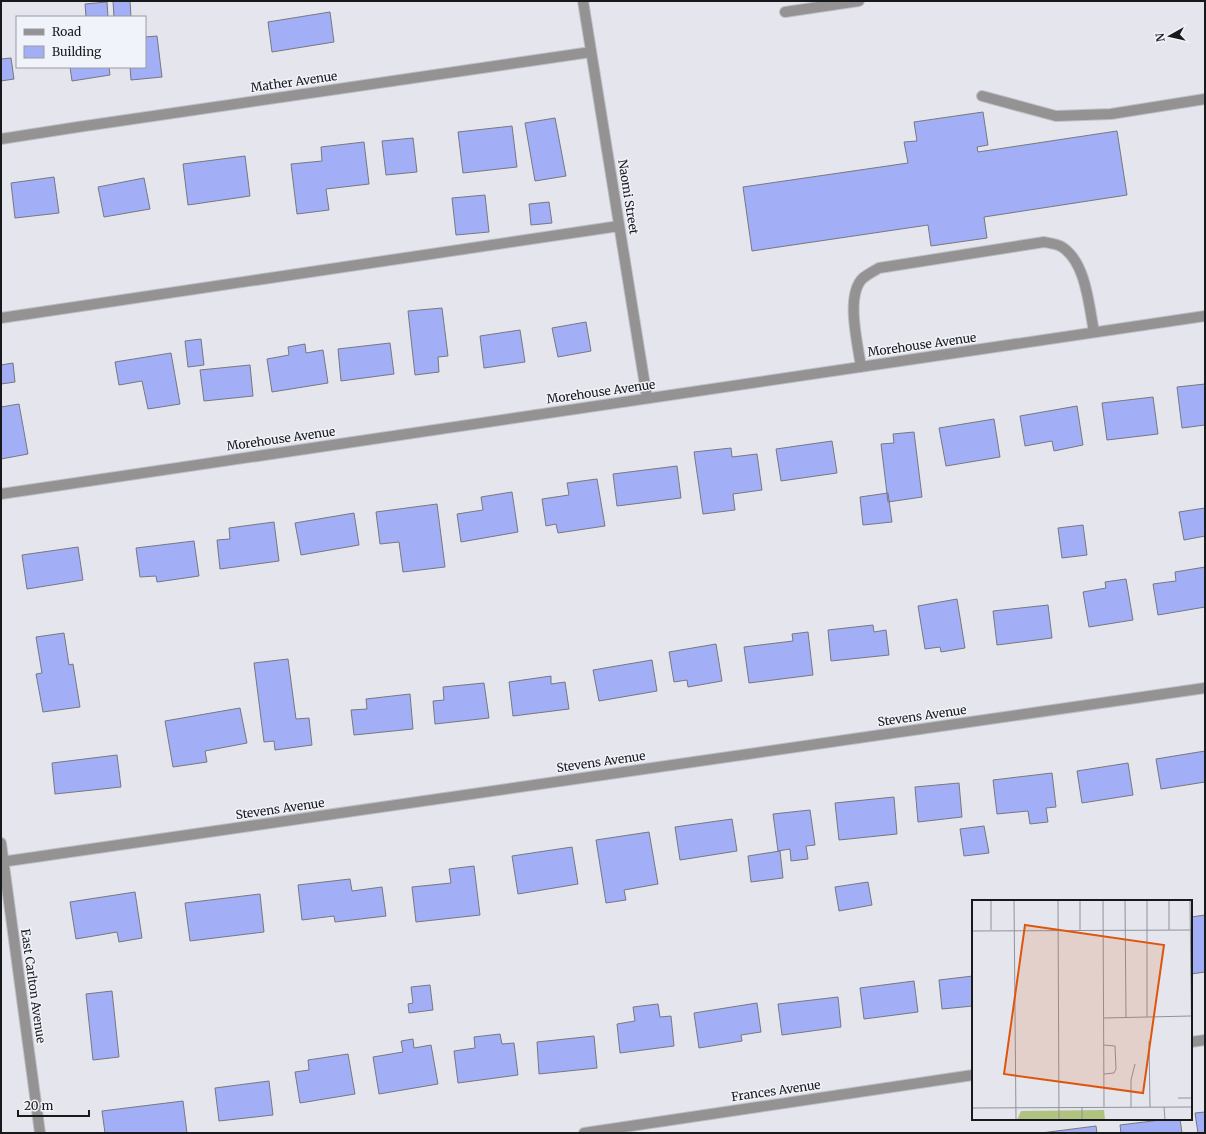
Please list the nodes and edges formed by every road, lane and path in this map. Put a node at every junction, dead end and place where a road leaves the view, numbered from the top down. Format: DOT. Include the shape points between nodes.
graph roads {
  1 [pos="583,1"];
  2 [pos="859,1"];
  3 [pos="785,12"];
  4 [pos="591,52"];
  5 [pos="982,96"];
  6 [pos="1205,99"];
  7 [pos="1,139"];
  8 [pos="620,226"];
  9 [pos="1205,316"];
  10 [pos="1,318"];
  11 [pos="1094,332"];
  12 [pos="861,367"];
  13 [pos="647,398"];
  14 [pos="1,494"];
  15 [pos="1205,688"];
  16 [pos="1,843"];
  17 [pos="2,862"];
  18 [pos="1205,1040"];
  19 [pos="1192,1042"];
  20 [pos="972,1075"];
  21 [pos="40,1133"];
  22 [pos="584,1133"];
  1 -- 4 [label="street, Naomi Street"];
  2 -- 3 [label="street"];
  4 -- 7 [label="street, Mather Avenue"];
  4 -- 8 [label="street, Naomi Street"];
  5 -- 6 [label="street" via="1056,116 1112,114"];
  8 -- 10 [label="street"];
  8 -- 13 [label="street, Naomi Street"];
  9 -- 11 [label="street, Morehouse Avenue"];
  11 -- 12 [label="street, Morehouse Avenue"];
  11 -- 12 [label="street" via="1082,271 1062,246 1044,242 880,268 863,278 855,292 854,314"];
  12 -- 13 [label="street, Morehouse Avenue"];
  13 -- 14 [label="street, Morehouse Avenue"];
  15 -- 17 [label="street, Stevens Avenue"];
  16 -- 17 [label="street, East Carlton Avenue"];
  17 -- 21 [label="street, East Carlton Avenue"];
  18 -- 19 [label="street"];
  20 -- 22 [label="street, Frances Avenue"];
}
